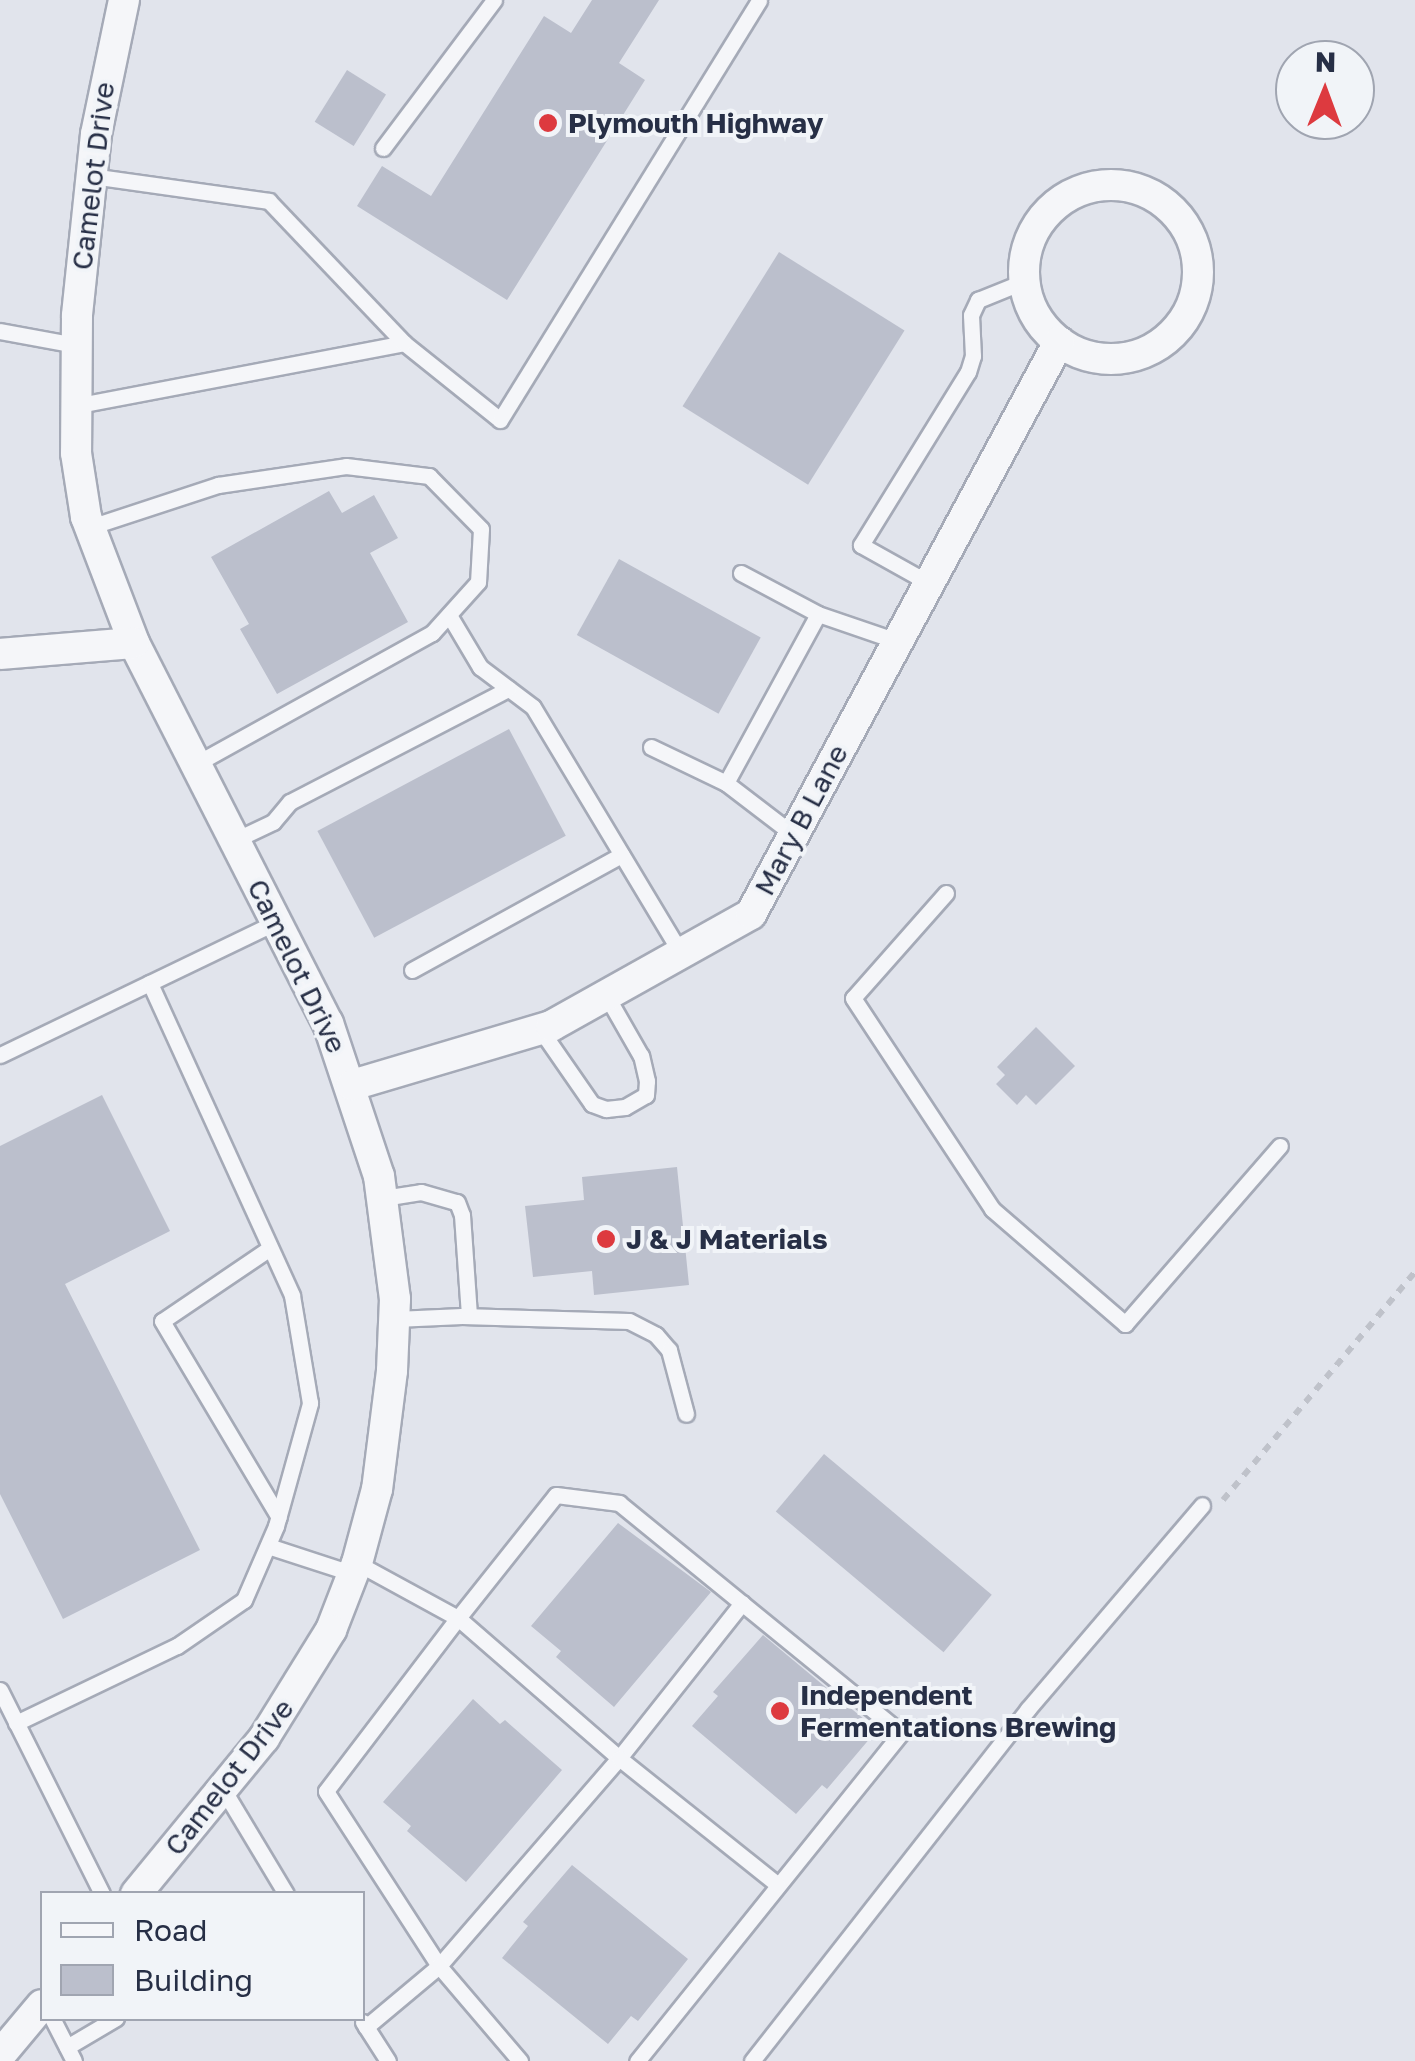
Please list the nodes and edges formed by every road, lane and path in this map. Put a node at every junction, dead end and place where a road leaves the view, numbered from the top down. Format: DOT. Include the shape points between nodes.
graph roads {
  1 [pos="124,0"];
  2 [pos="494,0"];
  3 [pos="758,0"];
  4 [pos="383,148"];
  5 [pos="91,176"];
  6 [pos="1025,281"];
  7 [pos="0,330"];
  8 [pos="1058,342"];
  9 [pos="404,344"];
  10 [pos="76,345"];
  11 [pos="74,406"];
  12 [pos="90,527"];
  13 [pos="741,573"];
  14 [pos="929,583"];
  15 [pos="818,614"];
  16 [pos="448,615"];
  17 [pos="898,641"];
  18 [pos="134,643"];
  19 [pos="0,654"];
  20 [pos="508,689"];
  21 [pos="651,746"];
  22 [pos="196,764"];
  23 [pos="726,782"];
  24 [pos="794,835"];
  25 [pos="235,840"];
  26 [pos="620,854"];
  27 [pos="946,893"];
  28 [pos="276,922"];
  29 [pos="681,953"];
  30 [pos="412,970"];
  31 [pos="150,983"];
  32 [pos="606,995"];
  33 [pos="540,1029"];
  34 [pos="0,1056"];
  35 [pos="352,1085"];
  36 [pos="1280,1146"];
  37 [pos="383,1198"];
  38 [pos="270,1248"];
  39 [pos="1415,1272"];
  40 [pos="469,1316"];
  41 [pos="395,1319"];
  42 [pos="686,1414"];
  43 [pos="1207,1509"];
  44 [pos="279,1517"];
  45 [pos="268,1546"];
  46 [pos="356,1569"];
  47 [pos="742,1603"];
  48 [pos="458,1618"];
  49 [pos="0,1690"];
  50 [pos="16,1723"];
  51 [pos="620,1758"];
  52 [pos="224,1789"];
  53 [pos="778,1885"];
  54 [pos="100,1891"];
  55 [pos="139,1891"];
  56 [pos="284,1891"];
  57 [pos="439,1966"];
  58 [pos="40,2007"];
  59 [pos="54,2021"];
  60 [pos="112,2021"];
  61 [pos="364,2023"];
  62 [pos="71,2054"];
  63 [pos="0,2055"];
  64 [pos="388,2061"];
  65 [pos="520,2061"];
  66 [pos="637,2061"];
  67 [pos="752,2061"];
  1 -- 5 [label="street, Camelot Drive"];
  2 -- 4 [label="lane"];
  3 -- 9 [label="lane" via="500,420"];
  5 -- 9 [label="lane" via="270,200"];
  5 -- 10 [label="street, Camelot Drive"];
  6 -- 8 [label="street" via="1038,320"];
  6 -- 8 [label="street" via="1031,235 1048,210 1072,193 1101,185 1131,186 1158,198 1181,218 1194,242 1196,297 1164,342 1111,360"];
  6 -- 14 [label="lane" via="978,300 968,372 862,544"];
  7 -- 10 [label="lane"];
  8 -- 14 [label="street, Mary B Lane"];
  9 -- 11 [label="lane"];
  10 -- 11 [label="street, Camelot Drive"];
  11 -- 12 [label="street, Camelot Drive"];
  12 -- 16 [label="lane" via="218,484 346,466 429,476 481,529 478,582"];
  12 -- 18 [label="street, Camelot Drive"];
  13 -- 15 [label="lane"];
  14 -- 17 [label="street, Mary B Lane"];
  15 -- 17 [label="lane"];
  15 -- 23 [label="lane"];
  16 -- 20 [label="lane" via="480,666"];
  16 -- 22 [label="lane" via="417,642"];
  17 -- 24 [label="street, Mary B Lane"];
  18 -- 19 [label="street"];
  18 -- 22 [label="street, Camelot Drive"];
  20 -- 25 [label="lane" via="290,802 273,822"];
  20 -- 26 [label="lane" via="533,707"];
  21 -- 23 [label="lane"];
  22 -- 25 [label="street, Camelot Drive"];
  23 -- 24 [label="lane"];
  24 -- 29 [label="street, Mary B Lane" via="751,914"];
  25 -- 28 [label="street, Camelot Drive"];
  26 -- 29 [label="lane"];
  26 -- 30 [label="lane"];
  27 -- 36 [label="lane" via="854,998 992,1209 1125,1324"];
  28 -- 31 [label="lane"];
  28 -- 35 [label="street, Camelot Drive"];
  29 -- 32 [label="street, Mary B Lane"];
  31 -- 34 [label="lane"];
  31 -- 38 [label="lane"];
  32 -- 33 [label="street, Mary B Lane"];
  32 -- 33 [label="lane" via="641,1056 647,1081 646,1095 625,1108 592,1104"];
  33 -- 35 [label="street, Mary B Lane"];
  35 -- 37 [label="street, Camelot Drive"];
  37 -- 40 [label="lane" via="421,1192 456,1202"];
  37 -- 41 [label="street, Camelot Drive"];
  38 -- 44 [label="lane" via="292,1295 310,1402"];
  38 -- 44 [label="lane" via="162,1321"];
  39 -- 43 [label="path"];
  40 -- 41 [label="lane"];
  40 -- 42 [label="lane" via="629,1321 669,1350"];
  41 -- 46 [label="street, Camelot Drive" via="381,1462"];
  43 -- 67 [label="lane" via="1028,1709"];
  44 -- 45 [label="lane"];
  45 -- 46 [label="lane"];
  45 -- 50 [label="lane" via="244,1600 177,1646"];
  46 -- 48 [label="lane"];
  46 -- 52 [label="street, Camelot Drive" via="316,1658"];
  47 -- 48 [label="lane" via="619,1503 556,1495"];
  47 -- 51 [label="lane"];
  47 -- 53 [label="lane" via="900,1733"];
  48 -- 51 [label="lane"];
  48 -- 57 [label="lane" via="326,1791"];
  49 -- 50 [label="lane"];
  50 -- 54 [label="lane"];
  51 -- 53 [label="lane"];
  51 -- 57 [label="lane"];
  52 -- 55 [label="street, Camelot Drive"];
  52 -- 56 [label="lane"];
  53 -- 66 [label="lane"];
  57 -- 61 [label="lane"];
  57 -- 65 [label="lane"];
  58 -- 63 [label="street"];
  59 -- 62 [label="lane"];
  60 -- 62 [label="lane"];
  61 -- 64 [label="lane"];
}
